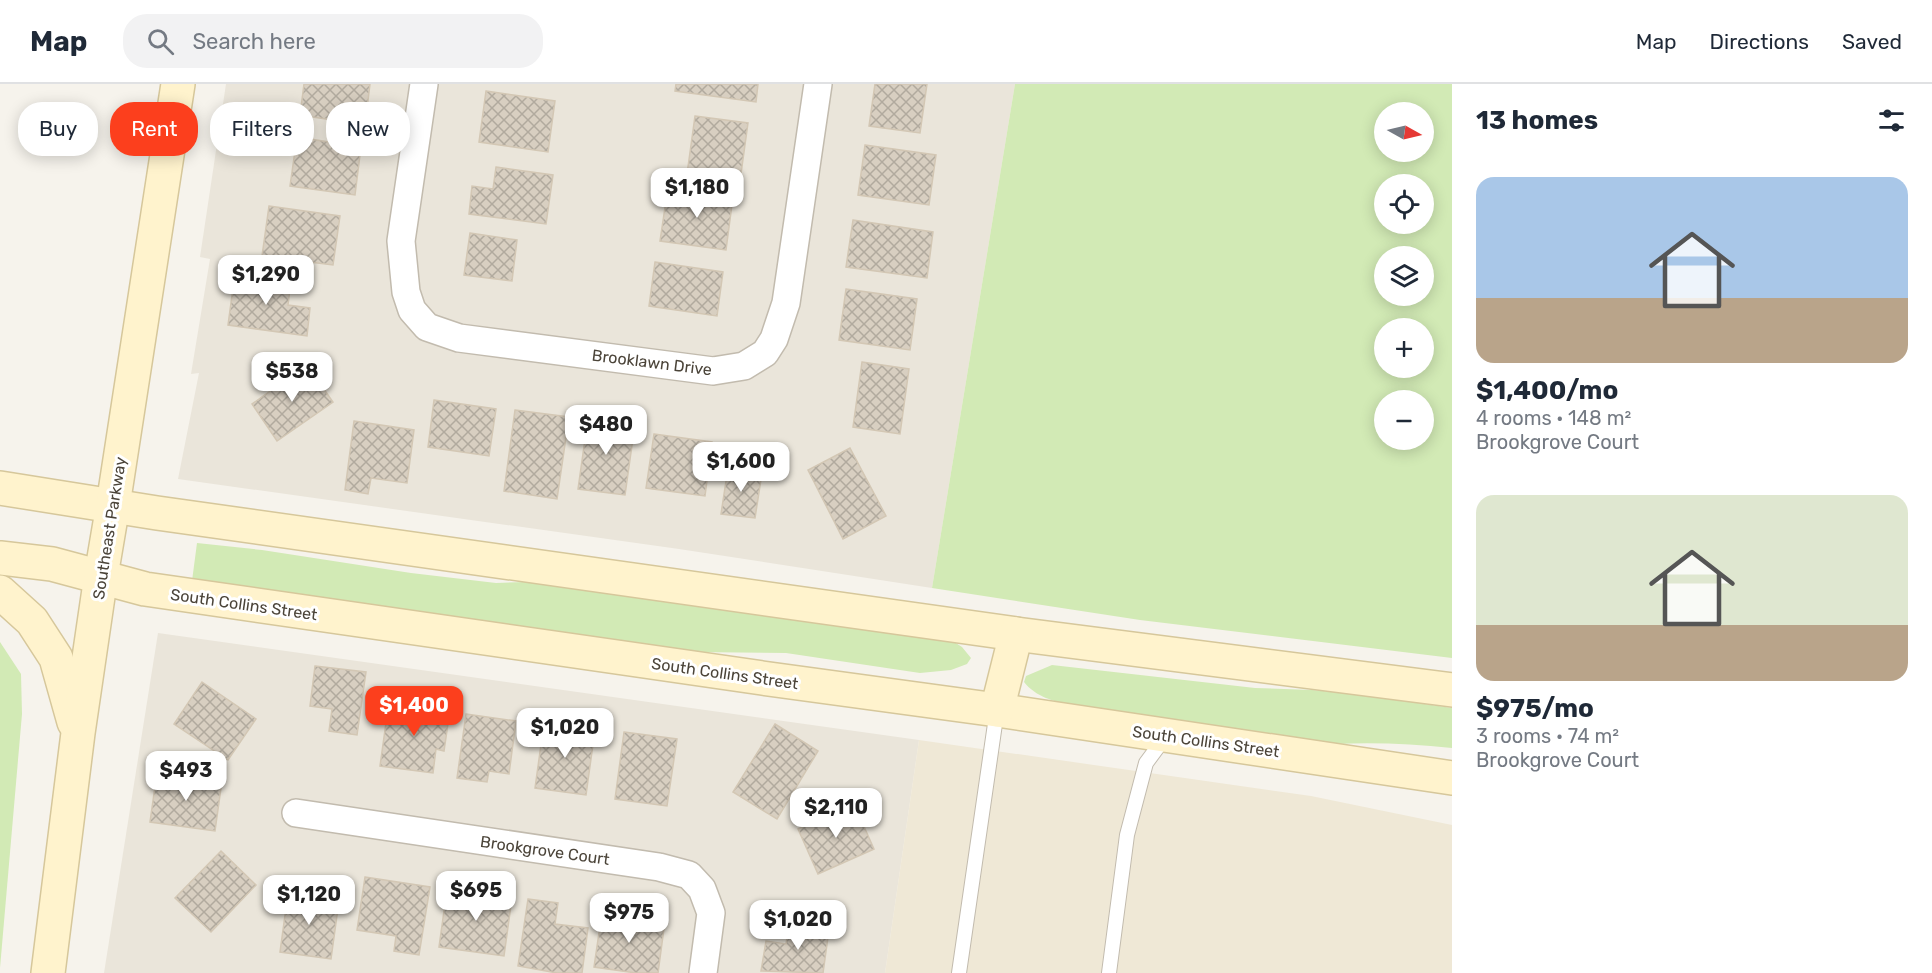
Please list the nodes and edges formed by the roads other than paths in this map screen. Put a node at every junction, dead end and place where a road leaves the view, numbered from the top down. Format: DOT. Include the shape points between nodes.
graph roads {
  1 [pos="178,84"];
  2 [pos="424,84"];
  3 [pos="818,84"];
  4 [pos="0,488"];
  5 [pos="113,505"];
  6 [pos="0,558"];
  7 [pos="100,576"];
  8 [pos="0,592"];
  9 [pos="1016,634"];
  10 [pos="1452,690"];
  11 [pos="997,710"];
  12 [pos="78,733"];
  13 [pos="1167,735"];
  14 [pos="1452,778"];
  15 [pos="296,813"];
  16 [pos="48,973"];
  17 [pos="703,973"];
  18 [pos="959,973"];
  19 [pos="1109,973"];
  1 -- 5 [label="main road, Southeast Parkway"];
  2 -- 3 [label="street, Brooklawn Drive" via="401,241 406,292 412,310 427,327 459,338 713,371 744,366 765,353 774,339 786,303"];
  4 -- 5 [label="main road"];
  5 -- 7 [label="main road, Southeast Parkway"];
  5 -- 9 [label="main road"];
  6 -- 7 [label="main road, South Collins Street" via="52,564"];
  7 -- 11 [label="main road, South Collins Street" via="145,589 271,608"];
  7 -- 12 [label="main road, Southeast Parkway"];
  8 -- 12 [label="main road" via="32,621 56,658"];
  9 -- 10 [label="main road"];
  9 -- 11 [label="main road"];
  11 -- 13 [label="main road, South Collins Street"];
  11 -- 18 [label="lane"];
  12 -- 16 [label="main road, Southeast Parkway"];
  13 -- 14 [label="main road, South Collins Street"];
  13 -- 19 [label="lane" via="1146,763 1127,835"];
  15 -- 17 [label="street, Brookgrove Court" via="659,867 689,875 702,889 711,913"];
}
